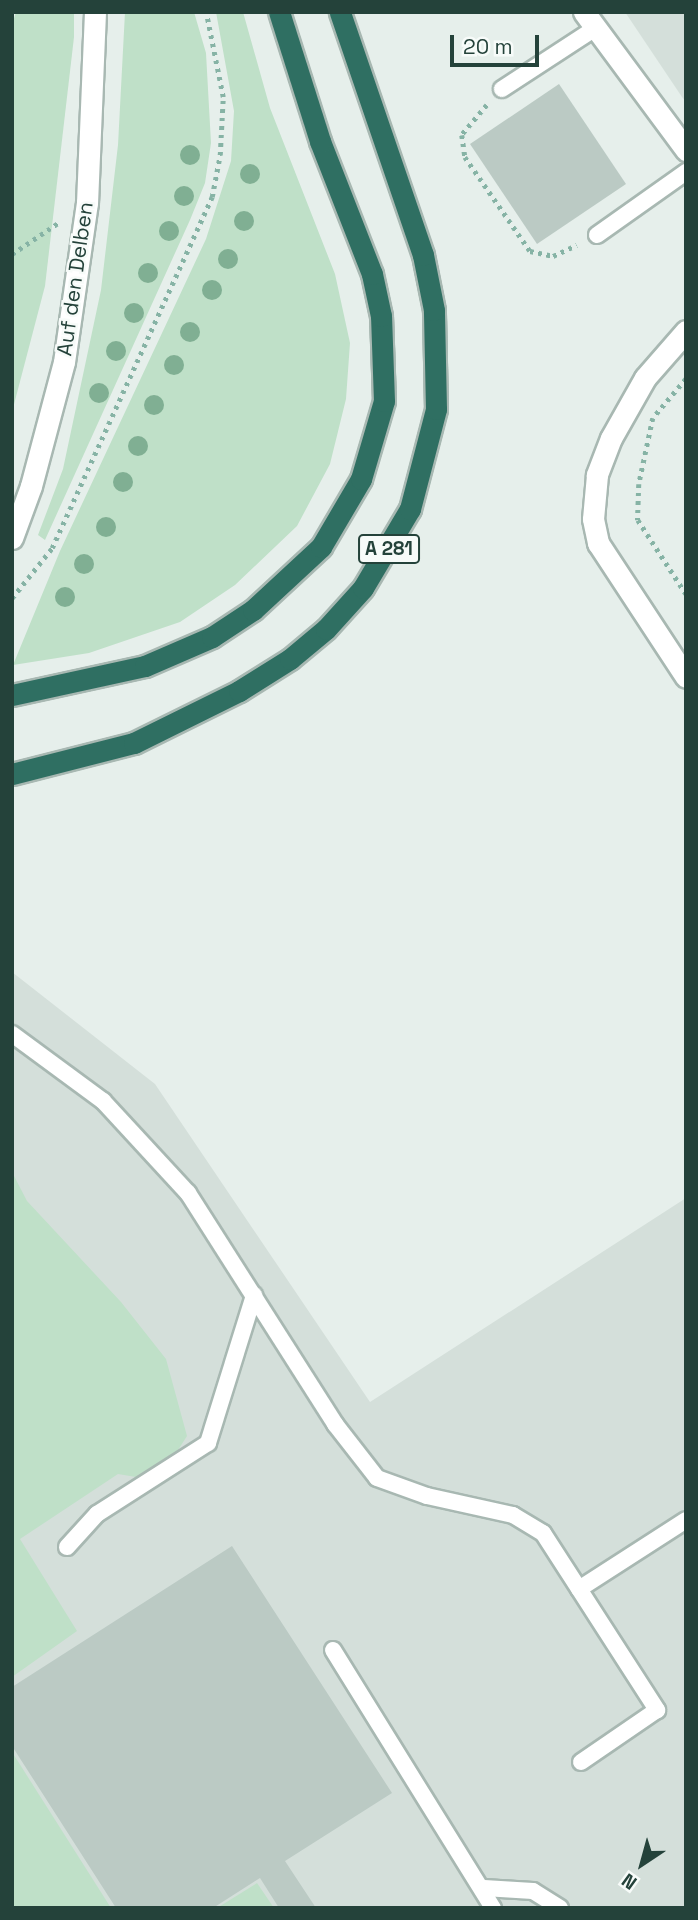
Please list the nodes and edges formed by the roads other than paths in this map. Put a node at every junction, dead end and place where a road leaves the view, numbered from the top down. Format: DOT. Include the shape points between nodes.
graph roads {
  1 [pos="95,12"];
  2 [pos="279,12"];
  3 [pos="340,12"];
  4 [pos="591,17"];
  5 [pos="502,89"];
  6 [pos="686,150"];
  7 [pos="686,172"];
  8 [pos="597,235"];
  9 [pos="686,331"];
  10 [pos="12,538"];
  11 [pos="686,677"];
  12 [pos="12,695"];
  13 [pos="12,774"];
  14 [pos="12,1034"];
  15 [pos="254,1295"];
  16 [pos="686,1520"];
  17 [pos="67,1547"];
  18 [pos="579,1589"];
  19 [pos="333,1650"];
  20 [pos="581,1762"];
  21 [pos="484,1888"];
  22 [pos="493,1908"];
  23 [pos="560,1908"];
  1 -- 10 [label="street, Auf den Delben" via="87,203 64,362"];
  2 -- 12 [label="highway, A 281" via="316,128 372,274 381,316 384,401 361,479 314,555 253,610 212,637 145,666"];
  3 -- 13 [label="highway, A 281" via="423,255 434,310 436,409 410,509 363,588 326,629 289,659 239,691 134,743"];
  4 -- 5 [label="lane"];
  4 -- 6 [label="street"];
  7 -- 8 [label="lane"];
  9 -- 11 [label="street" via="645,378 603,456 593,495 597,543"];
  14 -- 15 [label="lane" via="113,1111 188,1193"];
  15 -- 17 [label="lane" via="208,1443 97,1514"];
  15 -- 18 [label="lane" via="335,1424 377,1478 427,1496 513,1515 543,1533"];
  16 -- 18 [label="lane"];
  18 -- 20 [label="lane" via="657,1710"];
  19 -- 21 [label="lane"];
  21 -- 22 [label="lane"];
  21 -- 23 [label="lane" via="533,1891"];
}
